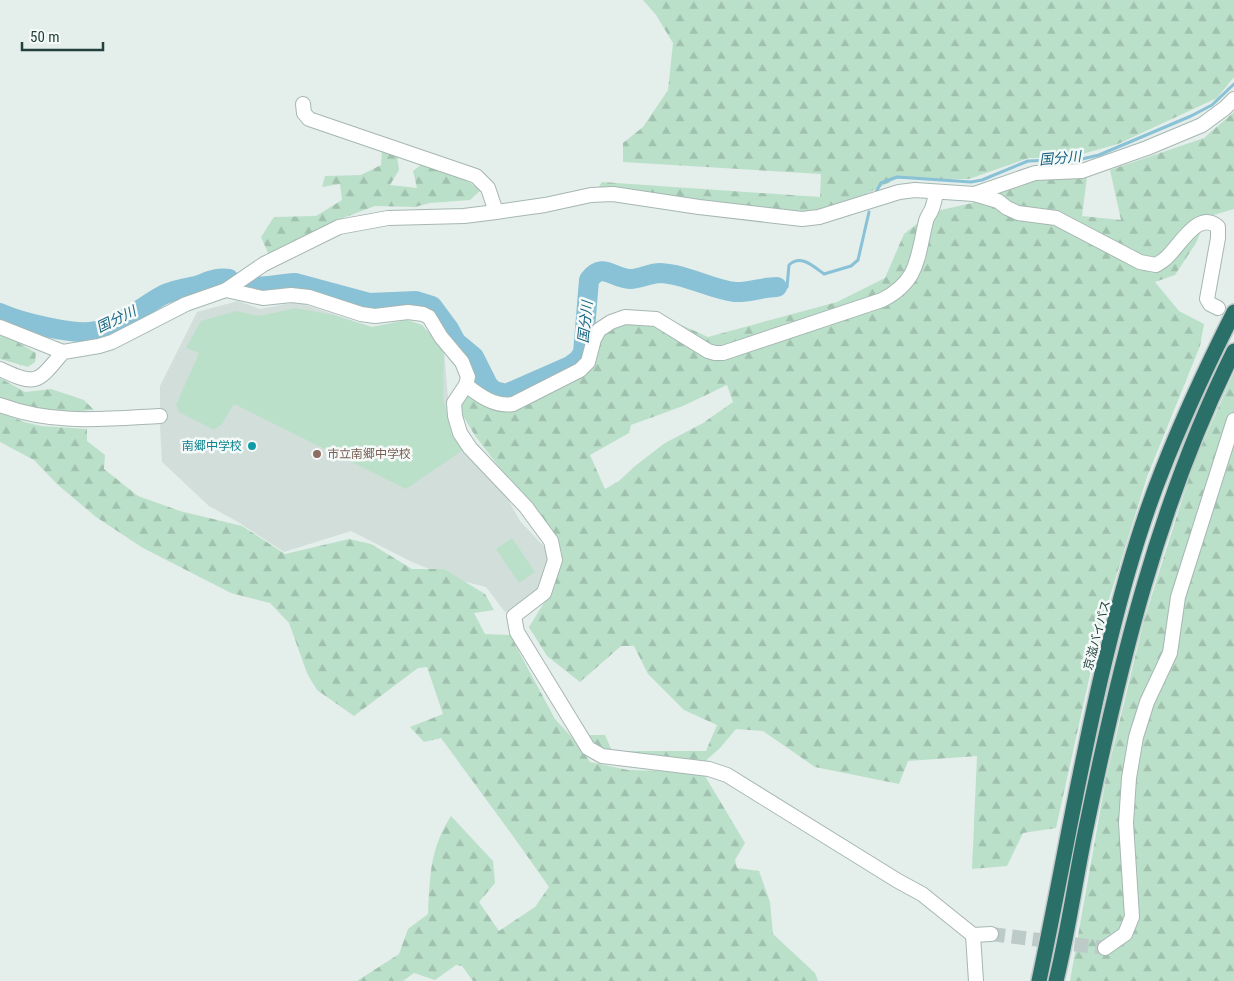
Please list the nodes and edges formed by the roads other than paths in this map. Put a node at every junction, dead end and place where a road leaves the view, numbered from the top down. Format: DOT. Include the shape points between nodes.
graph roads {
  1 [pos="1234,99"];
  2 [pos="304,104"];
  3 [pos="936,192"];
  4 [pos="974,194"];
  5 [pos="496,212"];
  6 [pos="226,290"];
  7 [pos="1218,308"];
  8 [pos="1234,312"];
  9 [pos="0,327"];
  10 [pos="1234,351"];
  11 [pos="63,352"];
  12 [pos="0,369"];
  13 [pos="466,386"];
  14 [pos="0,405"];
  15 [pos="160,416"];
  16 [pos="1234,420"];
  17 [pos="991,934"];
  18 [pos="973,935"];
  19 [pos="1105,948"];
  20 [pos="976,981"];
  21 [pos="1039,981"];
  22 [pos="1056,981"];
  1 -- 4 [label="street" via="1202,125 1147,148 1082,171 1035,173"];
  2 -- 5 [label="street" via="304,113 309,118 476,176 488,188"];
  3 -- 4 [label="street"];
  3 -- 5 [label="street" via="899,192 819,218 802,219 612,194"];
  3 -- 13 [label="street" via="913,272 903,286 882,300 723,353 708,351 656,319 625,317 599,330 588,362 580,370 513,404 503,406 492,402"];
  4 -- 7 [label="street" via="998,200 1018,213 1056,218 1140,262 1156,265 1166,259 1196,225 1213,222 1218,226 1218,238 1207,299"];
  5 -- 6 [label="street" via="388,218 339,227 264,264"];
  6 -- 11 [label="street" via="186,304 112,342"];
  6 -- 13 [label="street" via="263,298 309,297 375,316 408,312 423,314 429,317 462,362 468,377"];
  8 -- 21 [label="highway, 京滋バイパス" via="1188,409 1136,549 1088,733"];
  9 -- 11 [label="street"];
  10 -- 22 [label="highway" via="1204,415 1152,554 1126,647"];
  11 -- 12 [label="street" via="45,373 31,380"];
  13 -- 18 [label="street" via="454,403 460,433 470,448 526,506 550,541 555,560 544,593 514,616 517,632 588,748 602,756 727,775 922,894"];
  14 -- 15 [label="street" via="50,418"];
  16 -- 19 [label="street" via="1178,597 1170,653 1146,702 1136,737 1126,823 1132,918 1125,934"];
  17 -- 18 [label="street"];
  18 -- 20 [label="street"];
}
